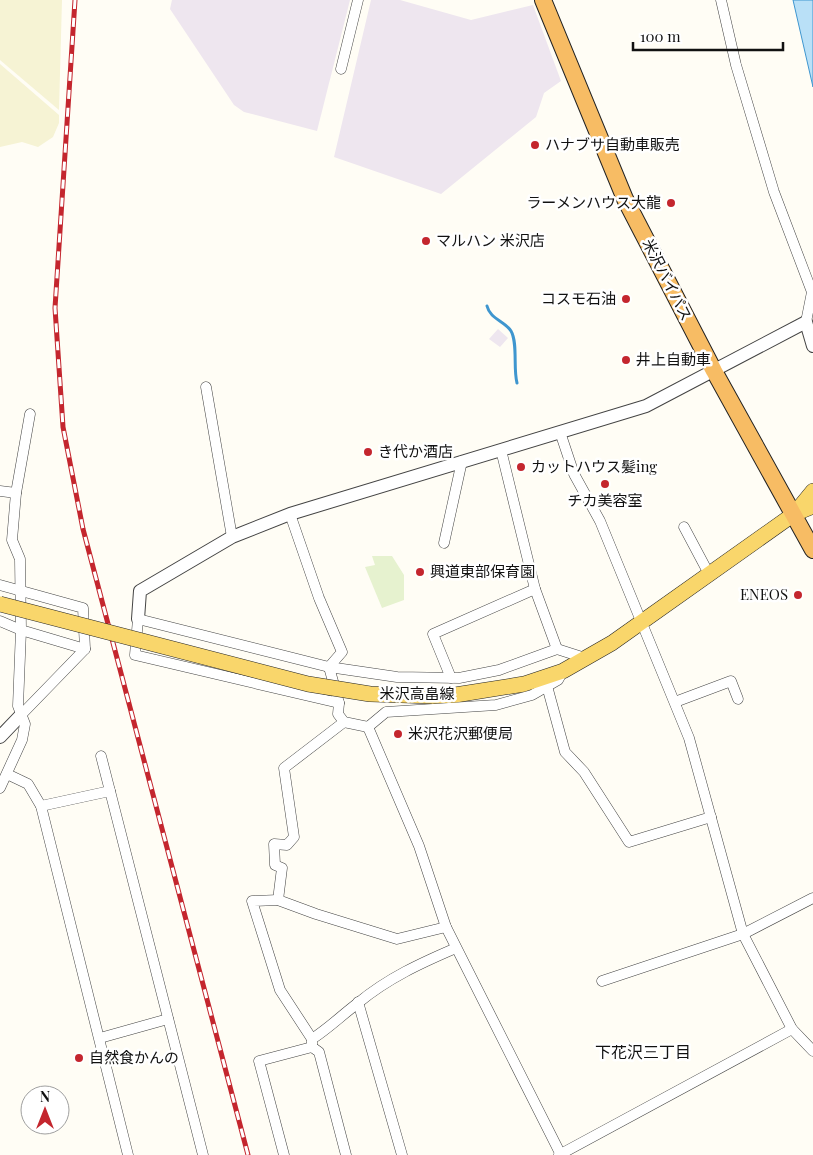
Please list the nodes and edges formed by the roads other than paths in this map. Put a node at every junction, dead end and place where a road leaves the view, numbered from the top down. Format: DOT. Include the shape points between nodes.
graph roads {
  1 [pos="358,0"];
  2 [pos="543,0"];
  3 [pos="721,0"];
  4 [pos="340,68"];
  5 [pos="806,322"];
  6 [pos="813,346"];
  7 [pos="714,371"];
  8 [pos="206,386"];
  9 [pos="30,414"];
  10 [pos="560,432"];
  11 [pos="502,450"];
  12 [pos="462,461"];
  13 [pos="0,491"];
  14 [pos="813,491"];
  15 [pos="16,493"];
  16 [pos="813,506"];
  17 [pos="290,514"];
  18 [pos="794,514"];
  19 [pos="684,527"];
  20 [pos="232,537"];
  21 [pos="444,543"];
  22 [pos="813,550"];
  23 [pos="709,574"];
  24 [pos="0,585"];
  25 [pos="535,589"];
  26 [pos="20,590"];
  27 [pos="0,604"];
  28 [pos="138,619"];
  29 [pos="0,621"];
  30 [pos="642,621"];
  31 [pos="21,630"];
  32 [pos="85,649"];
  33 [pos="557,649"];
  34 [pos="585,658"];
  35 [pos="329,667"];
  36 [pos="563,670"];
  37 [pos="451,678"];
  38 [pos="547,686"];
  39 [pos="738,700"];
  40 [pos="676,702"];
  41 [pos="339,703"];
  42 [pos="21,715"];
  43 [pos="344,722"];
  44 [pos="368,727"];
  45 [pos="0,737"];
  46 [pos="101,756"];
  47 [pos="7,774"];
  48 [pos="0,788"];
  49 [pos="110,791"];
  50 [pos="42,806"];
  51 [pos="711,817"];
  52 [pos="813,898"];
  53 [pos="278,900"];
  54 [pos="446,927"];
  55 [pos="743,934"];
  56 [pos="456,948"];
  57 [pos="602,981"];
  58 [pos="358,1002"];
  59 [pos="168,1020"];
  60 [pos="792,1029"];
  61 [pos="100,1038"];
  62 [pos="312,1043"];
  63 [pos="813,1051"];
  64 [pos="128,1155"];
  65 [pos="203,1155"];
  66 [pos="284,1155"];
  67 [pos="346,1155"];
  68 [pos="402,1155"];
  69 [pos="560,1155"];
  1 -- 4 [label="street"];
  2 -- 7 [label="highway, 米沢バイパス" via="625,198"];
  3 -- 5 [label="street" via="736,65 774,192 812,292"];
  5 -- 6 [label="street"];
  5 -- 7 [label="street"];
  7 -- 10 [label="street" via="646,406"];
  7 -- 18 [label="highway, 米沢バイパス"];
  8 -- 20 [label="street"];
  9 -- 15 [label="street"];
  10 -- 11 [label="street"];
  10 -- 30 [label="street" via="574,474 600,521"];
  11 -- 12 [label="street"];
  11 -- 25 [label="street"];
  12 -- 17 [label="street"];
  12 -- 21 [label="street"];
  13 -- 15 [label="street"];
  14 -- 18 [label="main road, 米沢高畠線"];
  15 -- 26 [label="street" via="12,540 20,560"];
  16 -- 18 [label="main road, 米沢高畠線"];
  17 -- 20 [label="street"];
  17 -- 35 [label="street" via="342,652"];
  18 -- 22 [label="highway, 米沢バイパス"];
  18 -- 23 [label="main road, 米沢高畠線"];
  19 -- 23 [label="street"];
  20 -- 28 [label="street" via="140,591"];
  23 -- 30 [label="main road, 米沢高畠線"];
  24 -- 26 [label="street"];
  25 -- 33 [label="street"];
  25 -- 37 [label="street" via="433,634"];
  26 -- 31 [label="street"];
  26 -- 32 [label="street" via="83,608"];
  27 -- 36 [label="main road, 米沢高畠線, bridge" via="308,684 370,694 455,695 524,684"];
  28 -- 35 [label="street"];
  28 -- 41 [label="street" via="134,655"];
  29 -- 31 [label="street"];
  30 -- 34 [label="main road, 米沢高畠線"];
  30 -- 40 [label="street"];
  31 -- 32 [label="street"];
  31 -- 42 [label="street" via="18,706"];
  32 -- 42 [label="street"];
  33 -- 34 [label="street"];
  33 -- 37 [label="street" via="499,670"];
  34 -- 36 [label="main road, 米沢高畠線"];
  35 -- 37 [label="street" via="397,677"];
  35 -- 41 [label="street"];
  36 -- 38 [label="street" via="558,680"];
  38 -- 44 [label="street" via="532,695 496,705 386,712"];
  38 -- 51 [label="street" via="564,752 584,772 629,842"];
  39 -- 40 [label="street" via="731,681"];
  40 -- 51 [label="street"];
  41 -- 43 [label="street" via="338,714"];
  42 -- 45 [label="street"];
  42 -- 47 [label="street" via="25,724 22,740"];
  43 -- 44 [label="street"];
  43 -- 53 [label="street" via="284,768 294,837 287,845 274,844 275,865 282,868"];
  44 -- 54 [label="street" via="419,846"];
  46 -- 49 [label="street"];
  47 -- 48 [label="street"];
  47 -- 50 [label="street" via="28,784"];
  49 -- 50 [label="street"];
  49 -- 59 [label="street"];
  50 -- 61 [label="street"];
  51 -- 55 [label="street"];
  52 -- 55 [label="street"];
  53 -- 54 [label="street" via="397,938"];
  53 -- 62 [label="street" via="252,901 280,990"];
  54 -- 56 [label="street"];
  55 -- 57 [label="street"];
  55 -- 60 [label="street"];
  56 -- 58 [label="street" via="408,969"];
  56 -- 69 [label="street"];
  58 -- 62 [label="street"];
  58 -- 68 [label="street"];
  59 -- 61 [label="street"];
  59 -- 65 [label="street"];
  60 -- 63 [label="street"];
  60 -- 69 [label="street"];
  61 -- 64 [label="street"];
  62 -- 66 [label="street" via="259,1061"];
  62 -- 67 [label="street" via="318,1052"];
}
